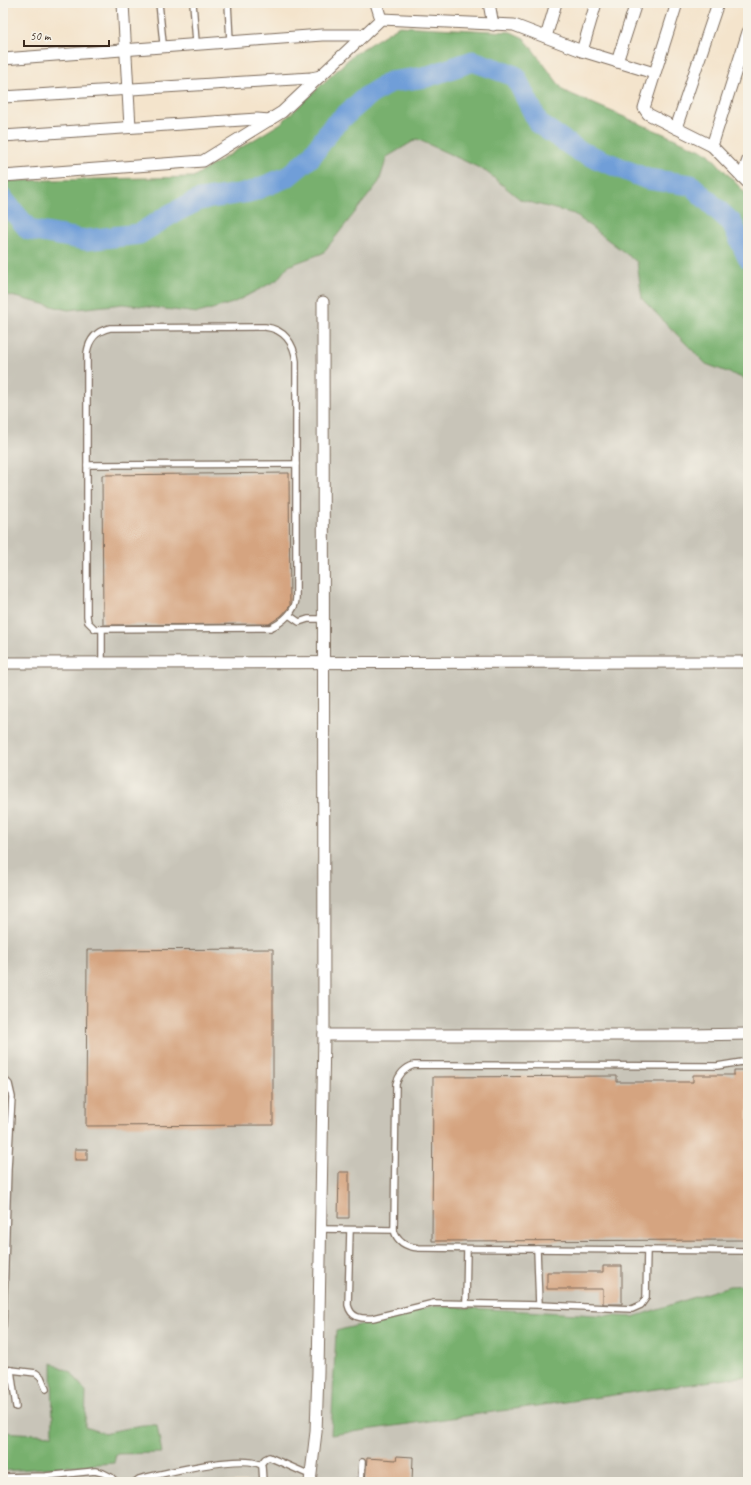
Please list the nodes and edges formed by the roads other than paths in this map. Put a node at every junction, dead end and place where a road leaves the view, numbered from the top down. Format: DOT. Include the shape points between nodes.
graph roads {
  1 [pos="123,3"];
  2 [pos="159,3"];
  3 [pos="193,3"];
  4 [pos="228,3"];
  5 [pos="376,3"];
  6 [pos="489,3"];
  7 [pos="556,3"];
  8 [pos="596,3"];
  9 [pos="636,3"];
  10 [pos="677,3"];
  11 [pos="718,3"];
  12 [pos="381,19"];
  13 [pos="493,25"];
  14 [pos="748,32"];
  15 [pos="364,35"];
  16 [pos="546,37"];
  17 [pos="230,41"];
  18 [pos="196,42"];
  19 [pos="163,43"];
  20 [pos="126,48"];
  21 [pos="582,51"];
  22 [pos="3,59"];
  23 [pos="618,62"];
  24 [pos="654,73"];
  25 [pos="321,76"];
  26 [pos="128,89"];
  27 [pos="3,97"];
  28 [pos="270,120"];
  29 [pos="130,127"];
  30 [pos="676,128"];
  31 [pos="3,136"];
  32 [pos="712,146"];
  33 [pos="748,160"];
  34 [pos="3,176"];
  35 [pos="745,180"];
  36 [pos="323,302"];
  37 [pos="296,464"];
  38 [pos="87,465"];
  39 [pos="289,615"];
  40 [pos="323,619"];
  41 [pos="102,630"];
  42 [pos="323,662"];
  43 [pos="748,662"];
  44 [pos="3,663"];
  45 [pos="102,663"];
  46 [pos="748,1034"];
  47 [pos="324,1035"];
  48 [pos="748,1061"];
  49 [pos="3,1078"];
  50 [pos="321,1229"];
  51 [pos="350,1230"];
  52 [pos="394,1230"];
  53 [pos="467,1249"];
  54 [pos="537,1249"];
  55 [pos="648,1250"];
  56 [pos="748,1251"];
  57 [pos="466,1304"];
  58 [pos="539,1305"];
  59 [pos="3,1326"];
  60 [pos="3,1369"];
  61 [pos="12,1370"];
  62 [pos="46,1389"];
  63 [pos="16,1407"];
  64 [pos="362,1462"];
  65 [pos="261,1464"];
  66 [pos="3,1477"];
  67 [pos="310,1479"];
  68 [pos="116,1482"];
  69 [pos="135,1482"];
  70 [pos="263,1482"];
  71 [pos="361,1482"];
  1 -- 20 [label="street"];
  2 -- 19 [label="lane"];
  3 -- 18 [label="lane"];
  4 -- 17 [label="lane"];
  5 -- 12 [label="street"];
  6 -- 13 [label="street"];
  7 -- 16 [label="street"];
  8 -- 21 [label="street"];
  9 -- 23 [label="street"];
  10 -- 24 [label="street"];
  11 -- 30 [label="street"];
  12 -- 13 [label="street"];
  12 -- 15 [label="street"];
  13 -- 16 [label="street" via="514,25"];
  14 -- 32 [label="street"];
  15 -- 17 [label="street"];
  15 -- 25 [label="street"];
  16 -- 21 [label="street"];
  17 -- 20 [label="street"];
  20 -- 22 [label="street"];
  20 -- 26 [label="street"];
  21 -- 23 [label="street"];
  23 -- 24 [label="street"];
  24 -- 30 [label="street" via="644,105 645,112"];
  25 -- 26 [label="street"];
  25 -- 28 [label="street"];
  26 -- 27 [label="street"];
  26 -- 29 [label="street"];
  28 -- 29 [label="street"];
  28 -- 34 [label="street" via="203,161"];
  29 -- 31 [label="street"];
  30 -- 32 [label="street"];
  32 -- 35 [label="street"];
  33 -- 35 [label="street"];
  36 -- 40 [label="street"];
  37 -- 38 [label="lane"];
  37 -- 38 [label="lane" via="296,361 292,345 282,334 265,327 110,328 94,335 88,349"];
  37 -- 39 [label="lane" via="296,601"];
  38 -- 41 [label="lane" via="87,616 91,626"];
  39 -- 40 [label="lane" via="299,622"];
  39 -- 41 [label="lane" via="274,627 266,629"];
  40 -- 42 [label="street"];
  41 -- 45 [label="lane"];
  42 -- 43 [label="street"];
  42 -- 45 [label="street"];
  42 -- 47 [label="street"];
  44 -- 45 [label="street"];
  46 -- 47 [label="street"];
  47 -- 50 [label="street"];
  48 -- 52 [label="lane" via="717,1066 408,1067 402,1071 396,1084"];
  49 -- 59 [label="lane" via="9,1084 12,1097"];
  50 -- 51 [label="lane"];
  50 -- 67 [label="street" via="316,1432"];
  51 -- 52 [label="lane"];
  51 -- 57 [label="lane" via="348,1305 354,1316 368,1318 431,1304"];
  52 -- 53 [label="lane" via="398,1240 411,1247"];
  53 -- 54 [label="lane"];
  53 -- 57 [label="lane"];
  54 -- 55 [label="lane"];
  54 -- 58 [label="lane"];
  55 -- 56 [label="lane"];
  55 -- 58 [label="lane" via="646,1298 641,1305 627,1310"];
  57 -- 58 [label="lane"];
  60 -- 61 [label="lane"];
  61 -- 62 [label="lane" via="36,1373 41,1377"];
  61 -- 63 [label="lane"];
  64 -- 71 [label="lane"];
  65 -- 67 [label="lane" via="269,1457"];
  65 -- 69 [label="lane" via="252,1461 225,1462 139,1479"];
  65 -- 70 [label="lane" via="264,1470"];
  66 -- 68 [label="lane" via="95,1471 111,1477"];
}
